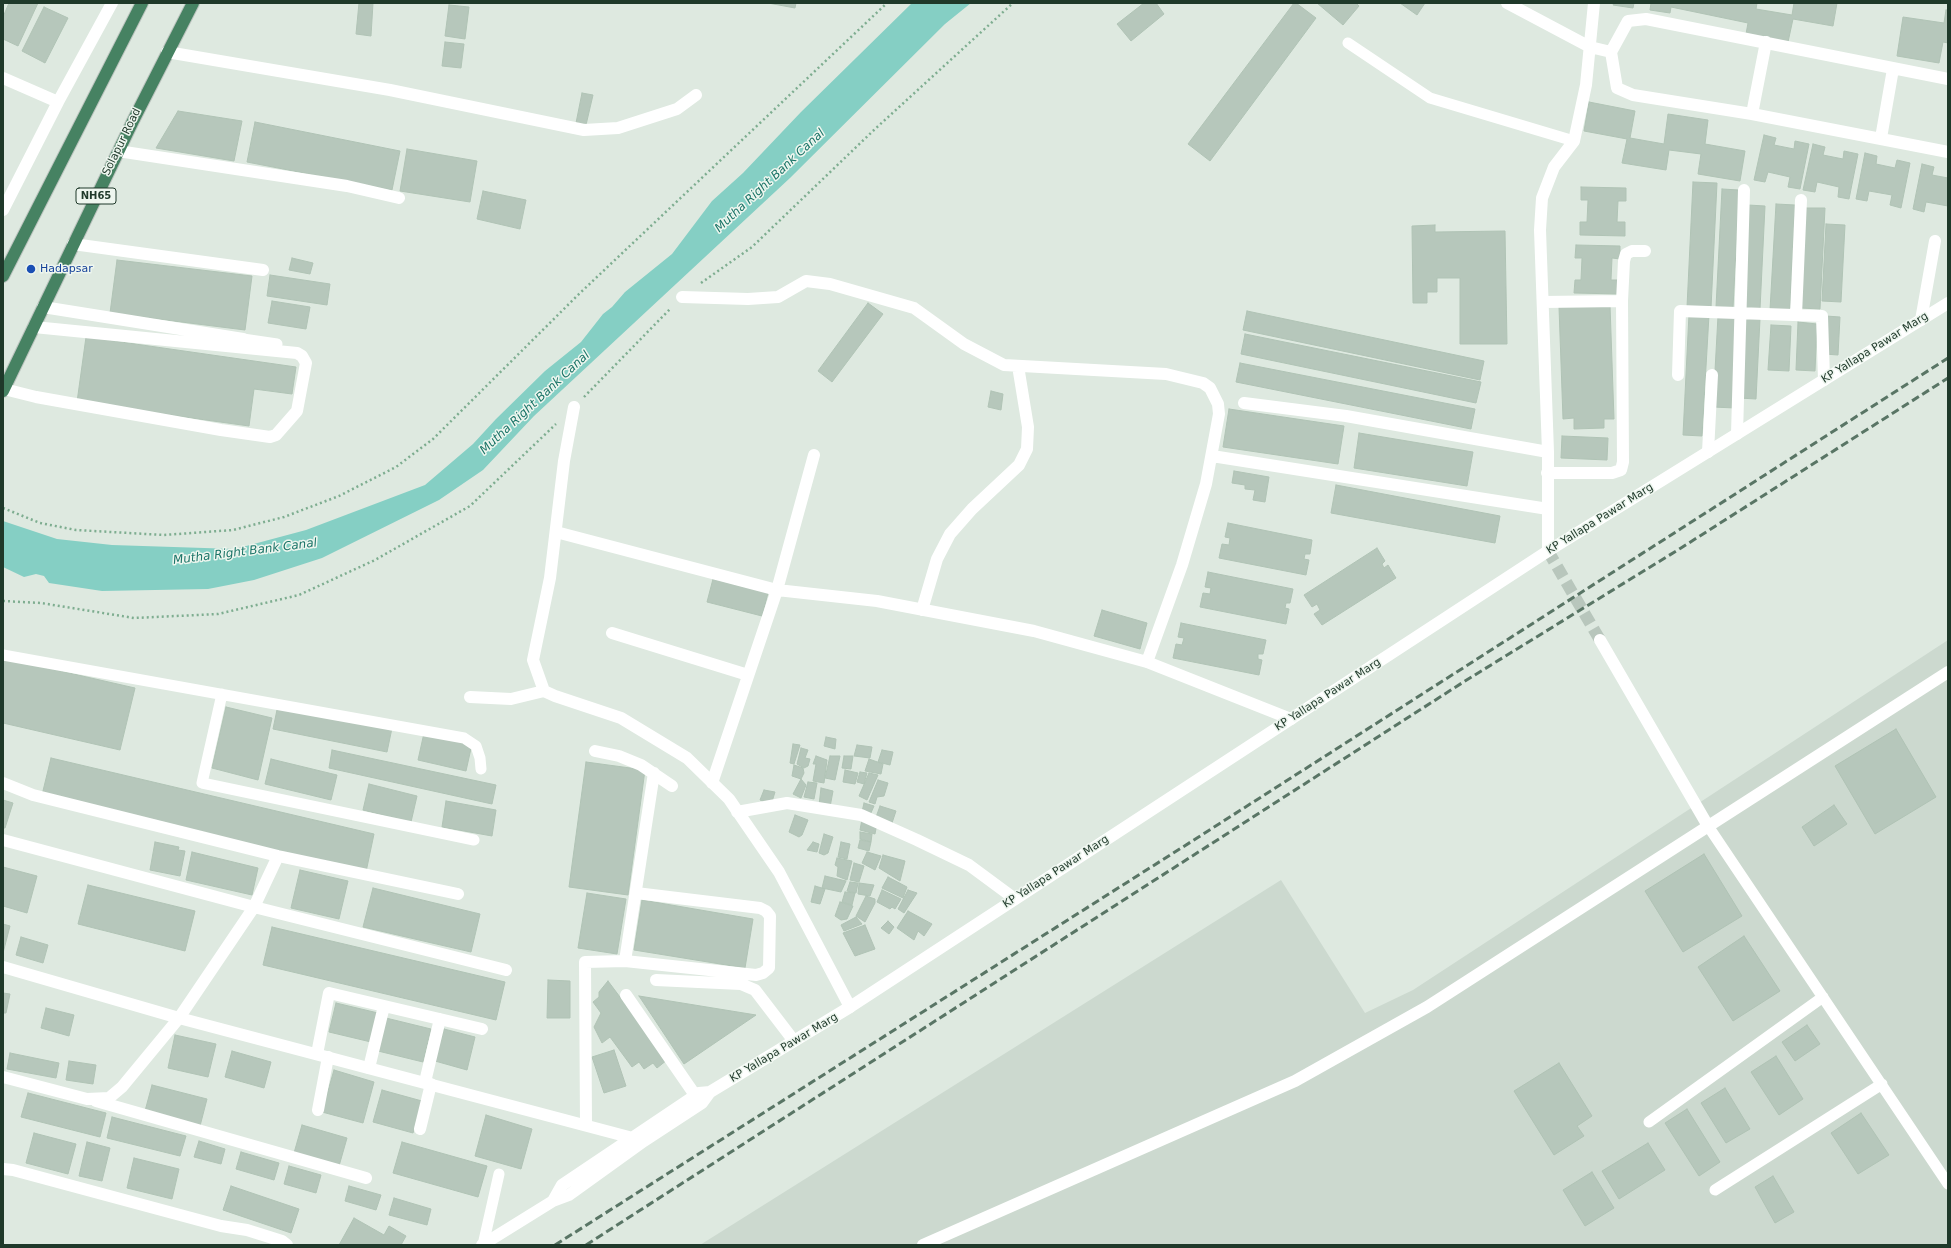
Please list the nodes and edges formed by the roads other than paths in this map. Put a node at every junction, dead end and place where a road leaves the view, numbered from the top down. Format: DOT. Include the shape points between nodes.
graph roads {
  1 [pos="112,3"];
  2 [pos="142,3"];
  3 [pos="193,3"];
  4 [pos="1507,3"];
  5 [pos="1594,3"];
  6 [pos="1766,42"];
  7 [pos="1348,43"];
  8 [pos="1590,47"];
  9 [pos="168,52"];
  10 [pos="1611,52"];
  11 [pos="1893,69"];
  12 [pos="3,78"];
  13 [pos="1948,79"];
  14 [pos="696,95"];
  15 [pos="58,102"];
  16 [pos="1752,114"];
  17 [pos="1881,138"];
  18 [pos="1574,141"];
  19 [pos="118,151"];
  20 [pos="1948,152"];
  21 [pos="1744,190"];
  22 [pos="398,198"];
  23 [pos="1801,200"];
  24 [pos="4,204"];
  25 [pos="1934,241"];
  26 [pos="73,244"];
  27 [pos="1645,251"];
  28 [pos="263,270"];
  29 [pos="3,276"];
  30 [pos="682,297"];
  31 [pos="1543,302"];
  32 [pos="1622,302"];
  33 [pos="1948,303"];
  34 [pos="43,307"];
  35 [pos="1740,313"];
  36 [pos="1796,315"];
  37 [pos="1921,320"];
  38 [pos="34,327"];
  39 [pos="243,339"];
  40 [pos="277,344"];
  41 [pos="1018,366"];
  42 [pos="1678,375"];
  43 [pos="1712,375"];
  44 [pos="1824,380"];
  45 [pos="3,390"];
  46 [pos="1244,403"];
  47 [pos="574,407"];
  48 [pos="1737,434"];
  49 [pos="1548,452"];
  50 [pos="1708,452"];
  51 [pos="814,455"];
  52 [pos="1212,456"];
  53 [pos="1547,473"];
  54 [pos="1548,509"];
  55 [pos="556,532"];
  56 [pos="1548,551"];
  57 [pos="777,590"];
  58 [pos="922,610"];
  59 [pos="612,633"];
  60 [pos="1600,640"];
  61 [pos="3,655"];
  62 [pos="1147,662"];
  63 [pos="1948,672"];
  64 [pos="748,676"];
  65 [pos="544,691"];
  66 [pos="222,694"];
  67 [pos="470,697"];
  68 [pos="1291,719"];
  69 [pos="595,751"];
  70 [pos="481,769"];
  71 [pos="654,773"];
  72 [pos="3,783"];
  73 [pos="712,783"];
  74 [pos="672,786"];
  75 [pos="737,812"];
  76 [pos="1708,826"];
  77 [pos="3,840"];
  78 [pos="474,840"];
  79 [pos="278,856"];
  80 [pos="636,893"];
  81 [pos="458,894"];
  82 [pos="1015,899"];
  83 [pos="254,907"];
  84 [pos="625,961"];
  85 [pos="3,967"];
  86 [pos="506,970"];
  87 [pos="656,980"];
  88 [pos="626,995"];
  89 [pos="1823,997"];
  90 [pos="384,1006"];
  91 [pos="850,1007"];
  92 [pos="179,1018"];
  93 [pos="440,1019"];
  94 [pos="482,1029"];
  95 [pos="794,1041"];
  96 [pos="322,1055"];
  97 [pos="369,1068"];
  98 [pos="3,1077"];
  99 [pos="428,1083"];
  100 [pos="1882,1084"];
  101 [pos="710,1092"];
  102 [pos="695,1095"];
  103 [pos="87,1099"];
  104 [pos="318,1110"];
  105 [pos="1649,1122"];
  106 [pos="586,1125"];
  107 [pos="420,1129"];
  108 [pos="639,1139"];
  109 [pos="3,1169"];
  110 [pos="499,1174"];
  111 [pos="366,1178"];
  112 [pos="1948,1184"];
  113 [pos="1715,1190"];
  114 [pos="287,1245"];
  115 [pos="482,1245"];
  116 [pos="923,1245"];
  1 -- 15 [label="street"];
  2 -- 29 [label="highway"];
  3 -- 9 [label="highway, Solapur Road / NH65"];
  4 -- 8 [label="street"];
  5 -- 8 [label="street"];
  6 -- 10 [label="street" via="1646,19 1628,21"];
  6 -- 11 [label="street"];
  6 -- 16 [label="street"];
  7 -- 18 [label="lane" via="1430,98"];
  8 -- 10 [label="street"];
  8 -- 18 [label="street" via="1586,85"];
  9 -- 14 [label="street" via="390,90 584,130 618,128 677,109"];
  9 -- 19 [label="highway, Solapur Road / NH65"];
  10 -- 16 [label="street" via="1617,88 1633,95"];
  11 -- 13 [label="street"];
  11 -- 17 [label="street"];
  12 -- 15 [label="street"];
  15 -- 24 [label="street"];
  16 -- 17 [label="street"];
  17 -- 20 [label="street"];
  18 -- 31 [label="street" via="1554,167 1542,198 1540,230"];
  19 -- 22 [label="street" via="347,186"];
  19 -- 26 [label="highway, Solapur Road / NH65"];
  21 -- 35 [label="street"];
  23 -- 36 [label="street"];
  25 -- 37 [label="street"];
  26 -- 28 [label="street"];
  26 -- 34 [label="highway, Solapur Road / NH65"];
  27 -- 32 [label="street" via="1632,251 1626,254"];
  30 -- 41 [label="street" via="778,297 806,281 830,284 914,308 964,344 1004,365"];
  31 -- 32 [label="street"];
  31 -- 49 [label="street"];
  32 -- 53 [label="street" via="1623,462 1620,470 1612,473"];
  33 -- 37 [label="street, KP Yallapa Pawar Marg"];
  34 -- 38 [label="highway, Solapur Road / NH65"];
  34 -- 39 [label="street"];
  35 -- 36 [label="street"];
  35 -- 42 [label="street" via="1680,311"];
  35 -- 48 [label="street"];
  36 -- 44 [label="street" via="1822,316"];
  37 -- 44 [label="street, KP Yallapa Pawar Marg"];
  38 -- 45 [label="highway, Solapur Road / NH65"];
  38 -- 45 [label="street" via="297,354 302,356 306,363 297,411 276,435 270,436"];
  39 -- 40 [label="lane"];
  41 -- 52 [label="street" via="1166,374 1203,384 1214,394 1218,404 1219,414"];
  41 -- 58 [label="street" via="1028,427 1027,449 1020,465 972,509 950,534 937,559"];
  43 -- 50 [label="street"];
  44 -- 48 [label="street, KP Yallapa Pawar Marg"];
  46 -- 49 [label="street" via="1346,416"];
  47 -- 55 [label="street" via="564,460"];
  48 -- 50 [label="street, KP Yallapa Pawar Marg"];
  49 -- 53 [label="street"];
  50 -- 56 [label="street, KP Yallapa Pawar Marg"];
  51 -- 57 [label="street"];
  52 -- 54 [label="street"];
  52 -- 62 [label="street" via="1182,565"];
  53 -- 54 [label="street"];
  54 -- 56 [label="street"];
  55 -- 57 [label="street"];
  55 -- 65 [label="street" via="534,660"];
  56 -- 68 [label="street, KP Yallapa Pawar Marg"];
  57 -- 58 [label="street" via="877,601"];
  57 -- 64 [label="street"];
  58 -- 62 [label="street" via="1034,631"];
  59 -- 64 [label="street"];
  60 -- 76 [label="street"];
  61 -- 66 [label="lane"];
  62 -- 68 [label="street"];
  63 -- 76 [label="street"];
  64 -- 73 [label="street"];
  65 -- 67 [label="street" via="511,699"];
  65 -- 73 [label="street" via="621,718 687,758"];
  66 -- 70 [label="lane" via="464,738 476,746"];
  66 -- 78 [label="lane" via="202,783"];
  68 -- 82 [label="street, KP Yallapa Pawar Marg"];
  69 -- 71 [label="street" via="626,759"];
  71 -- 74 [label="street"];
  71 -- 80 [label="street"];
  72 -- 79 [label="street" via="33,795"];
  73 -- 75 [label="street" via="729,799"];
  75 -- 82 [label="street" via="787,803 861,815 969,865"];
  75 -- 91 [label="street" via="779,872"];
  76 -- 89 [label="lane"];
  76 -- 116 [label="street" via="1427,1007 1295,1081"];
  77 -- 83 [label="street"];
  79 -- 81 [label="street"];
  79 -- 83 [label="street"];
  80 -- 84 [label="street"];
  80 -- 84 [label="street" via="760,908 766,911 770,916 769,968 764,973 756,975"];
  82 -- 91 [label="street, KP Yallapa Pawar Marg"];
  83 -- 86 [label="street"];
  83 -- 92 [label="street"];
  84 -- 106 [label="street" via="585,962"];
  85 -- 92 [label="street"];
  87 -- 95 [label="street" via="741,984 755,990"];
  88 -- 102 [label="street"];
  89 -- 100 [label="lane"];
  89 -- 105 [label="lane"];
  90 -- 93 [label="street"];
  90 -- 96 [label="street" via="329,993"];
  90 -- 97 [label="street"];
  91 -- 95 [label="street, KP Yallapa Pawar Marg"];
  92 -- 96 [label="street"];
  92 -- 103 [label="street" via="122,1088 108,1098"];
  93 -- 94 [label="street"];
  93 -- 99 [label="street"];
  95 -- 101 [label="street, KP Yallapa Pawar Marg"];
  96 -- 97 [label="street"];
  96 -- 104 [label="street"];
  97 -- 99 [label="street"];
  98 -- 103 [label="street"];
  99 -- 106 [label="street"];
  99 -- 107 [label="street"];
  100 -- 112 [label="lane"];
  100 -- 113 [label="lane"];
  101 -- 102 [label="street, KP Yallapa Pawar Marg"];
  101 -- 108 [label="street, KP Yallapa Pawar Marg" via="702,1103"];
  102 -- 108 [label="street, KP Yallapa Pawar Marg"];
  103 -- 111 [label="street"];
  106 -- 108 [label="street"];
  108 -- 115 [label="street, KP Yallapa Pawar Marg" via="568,1195 553,1201"];
  109 -- 114 [label="street" via="222,1226 247,1230"];
  110 -- 115 [label="lane"];
}
